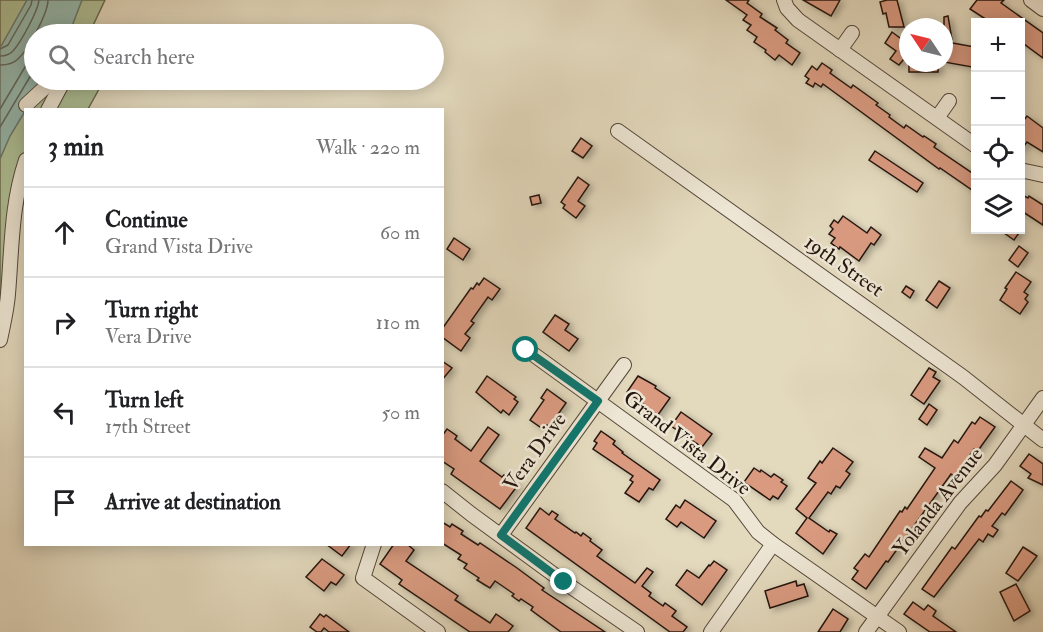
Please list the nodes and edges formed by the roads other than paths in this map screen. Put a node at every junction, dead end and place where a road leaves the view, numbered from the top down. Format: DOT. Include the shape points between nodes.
graph roads {
  1 [pos="784,0"];
  2 [pos="1031,0"];
  3 [pos="1043,9"];
  4 [pos="852,33"];
  5 [pos="840,50"];
  6 [pos="42,90"];
  7 [pos="59,90"];
  8 [pos="950,101"];
  9 [pos="26,105"];
  10 [pos="49,108"];
  11 [pos="938,118"];
  12 [pos="618,131"];
  13 [pos="971,143"];
  14 [pos="24,166"];
  15 [pos="1025,171"];
  16 [pos="1043,175"];
  17 [pos="0,340"];
  18 [pos="526,350"];
  19 [pos="624,365"];
  20 [pos="1043,398"];
  21 [pos="598,401"];
  22 [pos="1023,426"];
  23 [pos="1043,440"];
  24 [pos="444,493"];
  25 [pos="501,535"];
  26 [pos="773,544"];
  27 [pos="373,546"];
  28 [pos="877,616"];
  29 [pos="438,632"];
  30 [pos="638,632"];
  31 [pos="711,632"];
  32 [pos="866,632"];
  33 [pos="899,632"];
  1 -- 5 [label="street" via="798,20"];
  2 -- 3 [label="street"];
  4 -- 5 [label="street"];
  5 -- 11 [label="street"];
  6 -- 9 [label="street"];
  7 -- 10 [label="street"];
  8 -- 11 [label="street"];
  11 -- 13 [label="street"];
  12 -- 22 [label="street, 19th Street" via="963,377"];
  14 -- 17 [label="street" via="11,228 8,296"];
  15 -- 16 [label="street"];
  18 -- 21 [label="street, Grand Vista Drive"];
  19 -- 21 [label="street, Vera Drive"];
  20 -- 22 [label="street, Yolanda Avenue"];
  21 -- 25 [label="street, Vera Drive"];
  21 -- 26 [label="street, Grand Vista Drive" via="734,500 758,532"];
  22 -- 23 [label="street, 19th Street"];
  22 -- 28 [label="street, Yolanda Avenue" via="995,465 960,503"];
  24 -- 25 [label="street"];
  25 -- 30 [label="street"];
  26 -- 28 [label="street, Grand Vista Drive"];
  26 -- 31 [label="street"];
  27 -- 29 [label="street" via="363,578"];
  28 -- 32 [label="street, Yolanda Avenue"];
  28 -- 33 [label="street, Grand Vista Drive"];
}
